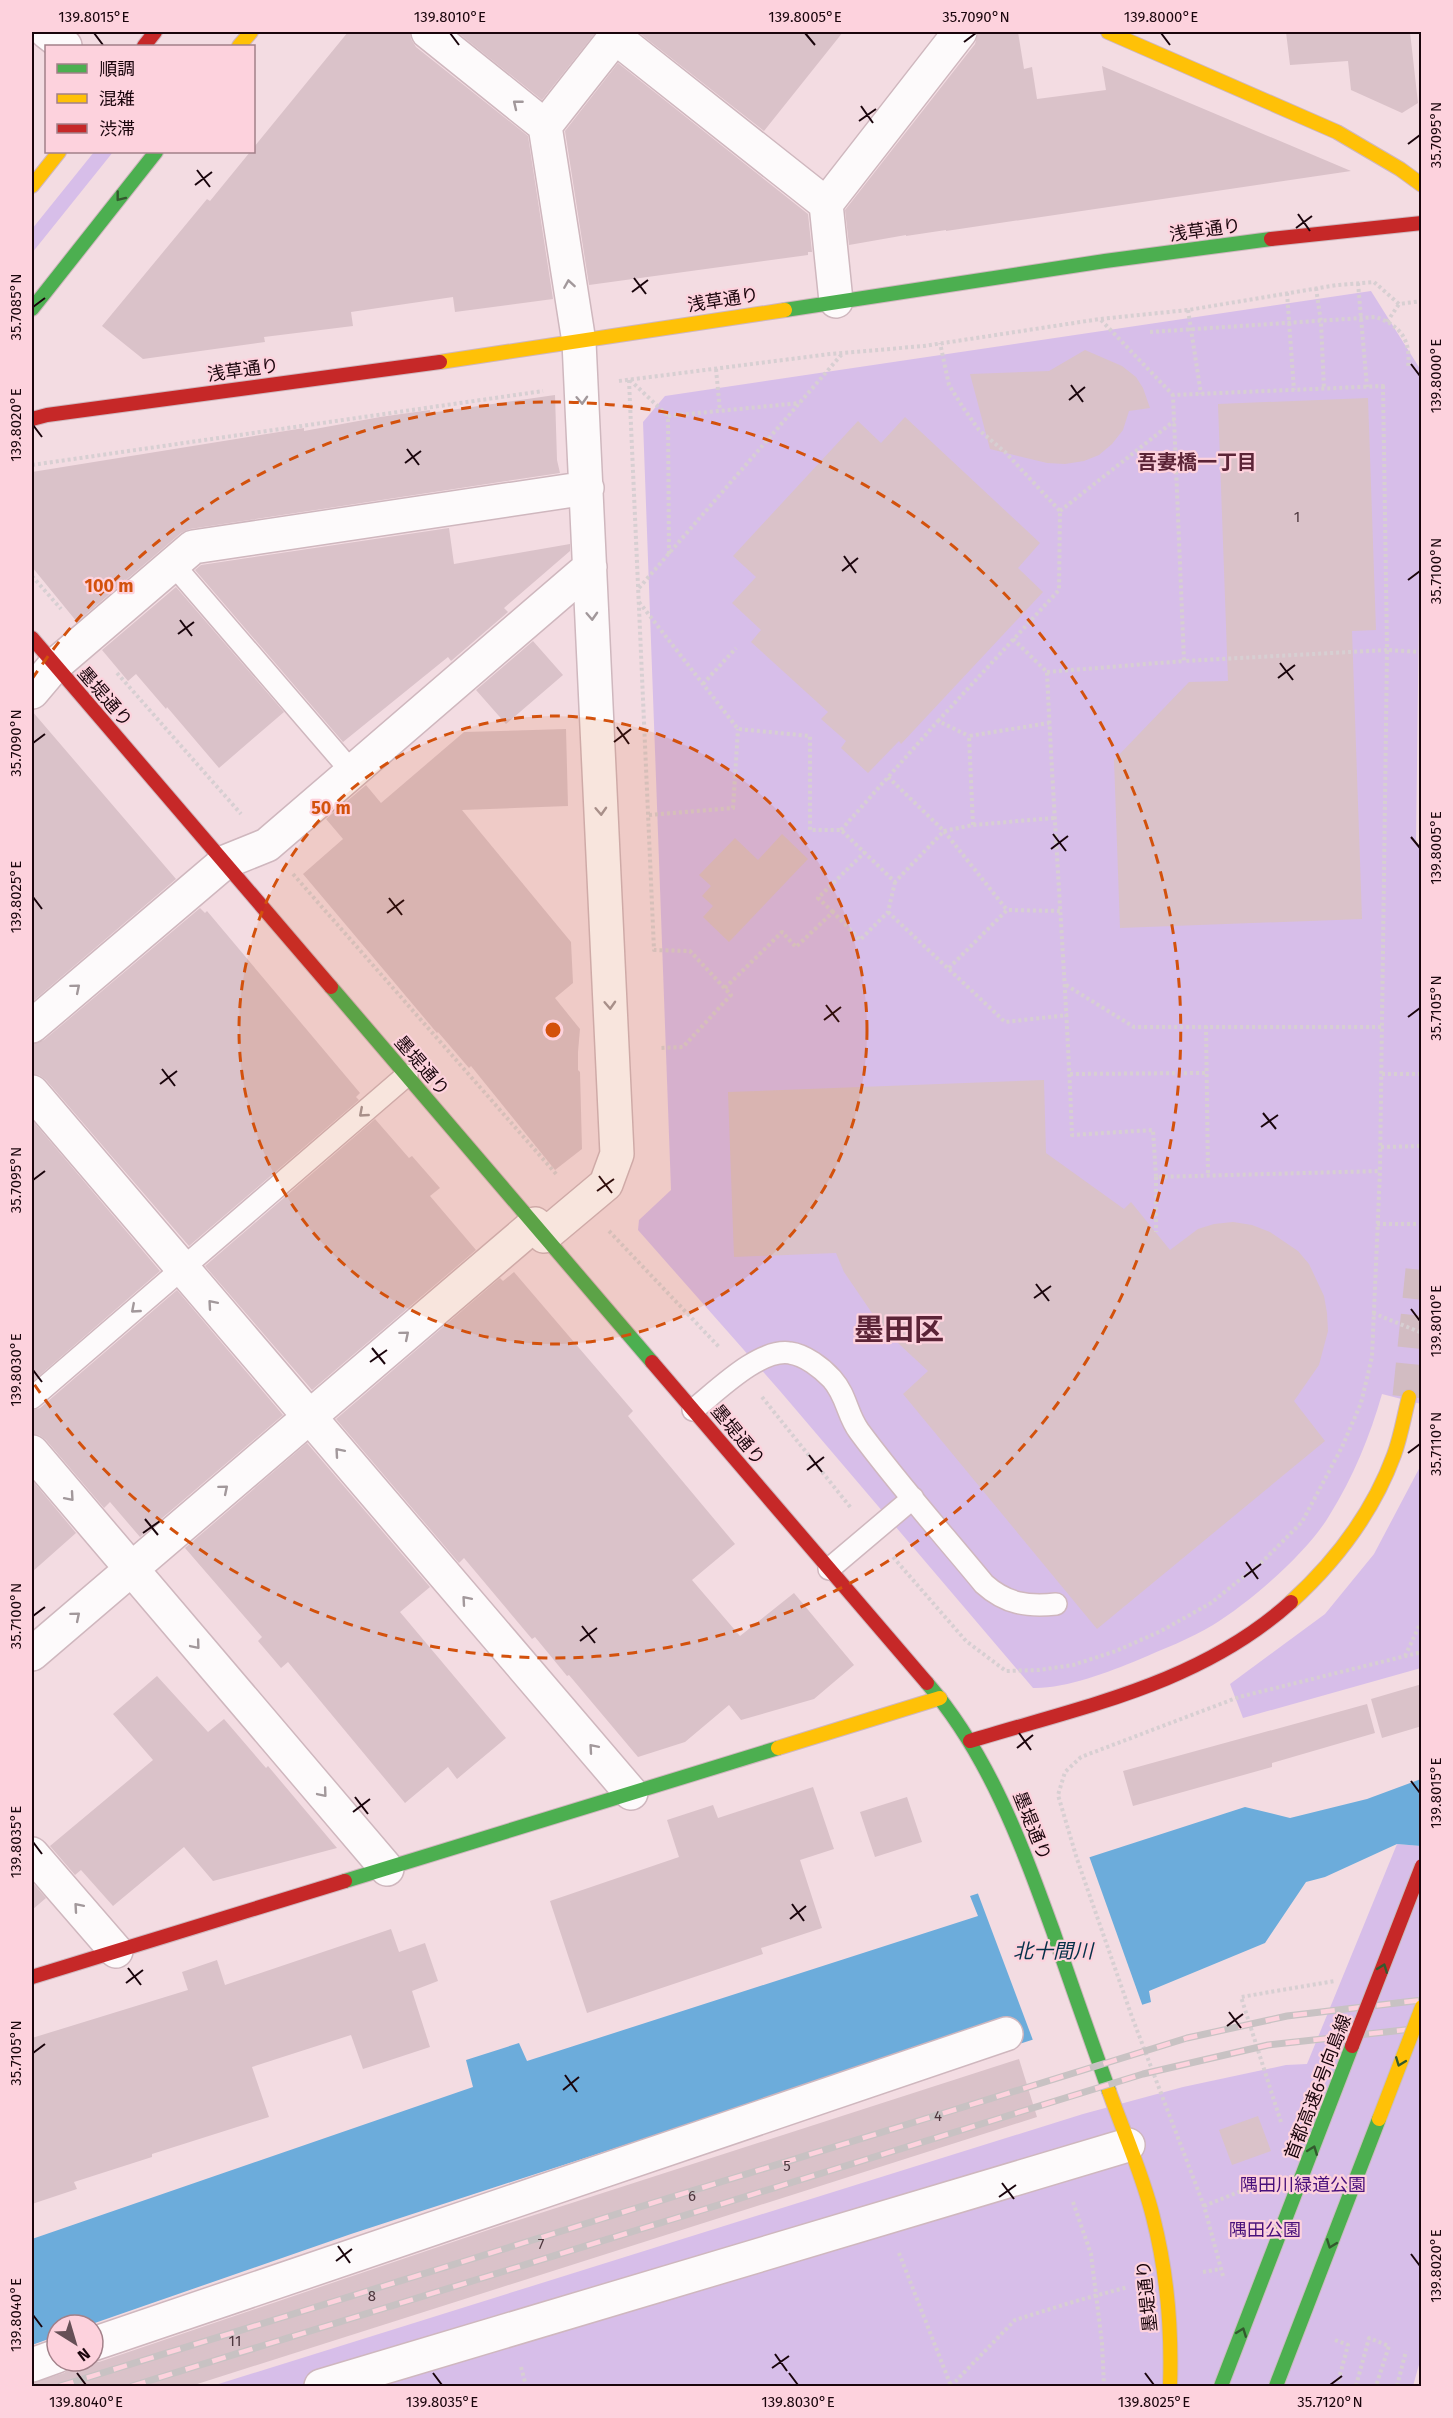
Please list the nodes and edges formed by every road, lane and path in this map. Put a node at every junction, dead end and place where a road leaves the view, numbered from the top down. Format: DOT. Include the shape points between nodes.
graph roads {
  1 [pos="47,32"];
  2 [pos="155,32"];
  3 [pos="251,32"];
  4 [pos="428,32"];
  5 [pos="960,32"];
  6 [pos="1108,32"];
  7 [pos="617,34"];
  8 [pos="64,45"];
  9 [pos="145,45"];
  10 [pos="240,45"];
  11 [pos="545,126"];
  12 [pos="58,153"];
  13 [pos="155,153"];
  14 [pos="1422,185"];
  15 [pos="32,186"];
  16 [pos="826,204"];
  17 [pos="1422,223"];
  18 [pos="1358,283"];
  19 [pos="1316,288"];
  20 [pos="1287,293"];
  21 [pos="836,301"];
  22 [pos="1422,301"];
  23 [pos="1399,304"];
  24 [pos="32,309"];
  25 [pos="1188,310"];
  26 [pos="1100,319"];
  27 [pos="1362,319"];
  28 [pos="1321,322"];
  29 [pos="1388,322"];
  30 [pos="1291,324"];
  31 [pos="1191,330"];
  32 [pos="1150,332"];
  33 [pos="579,342"];
  34 [pos="939,343"];
  35 [pos="843,353"];
  36 [pos="1408,367"];
  37 [pos="716,369"];
  38 [pos="629,380"];
  39 [pos="582,385"];
  40 [pos="1367,387"];
  41 [pos="1324,389"];
  42 [pos="1294,390"];
  43 [pos="1201,394"];
  44 [pos="1173,395"];
  45 [pos="801,402"];
  46 [pos="720,411"];
  47 [pos="668,416"];
  48 [pos="32,418"];
  49 [pos="1174,421"];
  50 [pos="32,465"];
  51 [pos="587,488"];
  52 [pos="1060,511"];
  53 [pos="669,554"];
  54 [pos="172,563"];
  55 [pos="590,567"];
  56 [pos="32,576"];
  57 [pos="639,588"];
  58 [pos="639,601"];
  59 [pos="32,638"];
  60 [pos="86,638"];
  61 [pos="1013,639"];
  62 [pos="736,648"];
  63 [pos="1387,650"];
  64 [pos="1422,652"];
  65 [pos="1184,661"];
  66 [pos="54,666"];
  67 [pos="1047,672"];
  68 [pos="703,684"];
  69 [pos="32,692"];
  70 [pos="938,721"];
  71 [pos="1049,723"];
  72 [pos="738,729"];
  73 [pos="969,736"];
  74 [pos="352,772"];
  75 [pos="888,777"];
  76 [pos="648,815"];
  77 [pos="1054,818"];
  78 [pos="973,825"];
  79 [pos="841,830"];
  80 [pos="944,831"];
  81 [pos="267,844"];
  82 [pos="865,852"];
  83 [pos="225,862"];
  84 [pos="896,882"];
  85 [pos="1007,910"];
  86 [pos="1060,911"];
  87 [pos="832,912"];
  88 [pos="888,912"];
  89 [pos="949,968"];
  90 [pos="1066,985"];
  91 [pos="725,988"];
  92 [pos="1068,1015"];
  93 [pos="32,1026"];
  94 [pos="1206,1026"];
  95 [pos="1383,1027"];
  96 [pos="661,1048"];
  97 [pos="1206,1073"];
  98 [pos="1070,1074"];
  99 [pos="1382,1074"];
  100 [pos="1422,1074"];
  101 [pos="407,1075"];
  102 [pos="32,1092"];
  103 [pos="1422,1146"];
  104 [pos="1381,1147"];
  105 [pos="1380,1171"];
  106 [pos="1208,1175"];
  107 [pos="1156,1177"];
  108 [pos="562,1180"];
  109 [pos="602,1224"];
  110 [pos="1377,1224"];
  111 [pos="1422,1224"];
  112 [pos="539,1230"];
  113 [pos="1156,1232"];
  114 [pos="182,1268"];
  115 [pos="1373,1314"];
  116 [pos="1422,1333"];
  117 [pos="742,1372"];
  118 [pos="1409,1397"];
  119 [pos="32,1398"];
  120 [pos="693,1410"];
  121 [pos="309,1417"];
  122 [pos="32,1452"];
  123 [pos="913,1498"];
  124 [pos="872,1533"];
  125 [pos="131,1568"];
  126 [pos="829,1569"];
  127 [pos="1056,1604"];
  128 [pos="1422,1620"];
  129 [pos="1422,1652"];
  130 [pos="32,1654"];
  131 [pos="1405,1656"];
  132 [pos="940,1698"];
  133 [pos="970,1741"];
  134 [pos="631,1793"];
  135 [pos="32,1854"];
  136 [pos="1422,1866"];
  137 [pos="387,1869"];
  138 [pos="116,1951"];
  139 [pos="32,1977"];
  140 [pos="1342,1980"];
  141 [pos="1422,2007"];
  142 [pos="1006,2034"];
  143 [pos="1276,2103"];
  144 [pos="1128,2145"];
  145 [pos="1061,2164"];
  146 [pos="1233,2194"];
  147 [pos="1204,2206"];
  148 [pos="885,2217"];
  149 [pos="1220,2270"];
  150 [pos="1166,2278"];
  151 [pos="1224,2278"];
  152 [pos="1096,2295"];
  153 [pos="105,2340"];
  154 [pos="1348,2345"];
  155 [pos="1407,2351"];
  156 [pos="321,2386"];
  157 [pos="951,2386"];
  158 [pos="1104,2386"];
  159 [pos="1170,2386"];
  160 [pos="1221,2386"];
  161 [pos="1276,2386"];
  162 [pos="1337,2386"];
  163 [pos="1356,2386"];
  164 [pos="1376,2386"];
  165 [pos="1396,2386"];
  1 -- 8 [label="street"];
  2 -- 9 [label="main road"];
  3 -- 10 [label="main road"];
  11 -- 4 [label="street, one-way"];
  5 -- 16 [label="street"];
  6 -- 14 [label="main road" via="1337,132"];
  7 -- 11 [label="street"];
  7 -- 16 [label="street"];
  33 -- 11 [label="street, one-way"];
  12 -- 15 [label="main road"];
  13 -- 24 [label="main road, one-way"];
  16 -- 21 [label="street"];
  17 -- 21 [label="main road, 浅草通り" via="1318,232"];
  18 -- 19 [label="path"];
  18 -- 23 [label="path" via="1374,282"];
  18 -- 27 [label="path"];
  19 -- 20 [label="path"];
  19 -- 28 [label="path"];
  20 -- 25 [label="path"];
  20 -- 30 [label="path"];
  21 -- 33 [label="main road, 浅草通り"];
  22 -- 23 [label="path"];
  23 -- 29 [label="path"];
  25 -- 26 [label="path"];
  25 -- 31 [label="path"];
  26 -- 34 [label="path"];
  26 -- 44 [label="path"];
  27 -- 28 [label="path"];
  27 -- 29 [label="path" via="1376,317"];
  27 -- 40 [label="path"];
  28 -- 30 [label="path"];
  28 -- 41 [label="path"];
  29 -- 36 [label="path" via="1403,335 1410,352"];
  30 -- 31 [label="path"];
  30 -- 42 [label="path"];
  31 -- 32 [label="path"];
  31 -- 43 [label="path"];
  33 -- 39 [label="street"];
  33 -- 48 [label="main road, 浅草通り"];
  34 -- 35 [label="path"];
  34 -- 52 [label="path" via="949,385 964,410"];
  35 -- 37 [label="path"];
  35 -- 45 [label="path"];
  37 -- 38 [label="path"];
  37 -- 46 [label="path"];
  38 -- 39 [label="path"];
  38 -- 47 [label="path"];
  38 -- 57 [label="path"];
  39 -- 50 [label="path"];
  39 -- 51 [label="street, one-way"];
  40 -- 41 [label="path"];
  40 -- 63 [label="path" via="1383,386"];
  41 -- 42 [label="path"];
  42 -- 43 [label="path"];
  43 -- 44 [label="path"];
  44 -- 49 [label="path"];
  45 -- 46 [label="path"];
  45 -- 53 [label="path"];
  46 -- 47 [label="path"];
  47 -- 53 [label="path"];
  49 -- 52 [label="path"];
  49 -- 65 [label="path"];
  51 -- 54 [label="street" via="193,547"];
  51 -- 55 [label="street"];
  52 -- 61 [label="path" via="1059,590"];
  53 -- 57 [label="path"];
  54 -- 60 [label="street"];
  54 -- 74 [label="lane"];
  55 -- 74 [label="street"];
  55 -- 112 [label="street, one-way" via="617,1154 606,1184"];
  56 -- 60 [label="path"];
  57 -- 58 [label="path"];
  58 -- 68 [label="path"];
  58 -- 76 [label="path"];
  59 -- 66 [label="main road, 墨堤通り"];
  60 -- 66 [label="street"];
  60 -- 81 [label="path"];
  61 -- 67 [label="path"];
  61 -- 70 [label="path"];
  62 -- 68 [label="path"];
  63 -- 64 [label="path"];
  63 -- 65 [label="path"];
  63 -- 95 [label="path"];
  65 -- 67 [label="path"];
  66 -- 69 [label="street"];
  66 -- 83 [label="main road, 墨堤通り"];
  67 -- 71 [label="path"];
  68 -- 72 [label="path"];
  70 -- 73 [label="path"];
  70 -- 75 [label="path"];
  71 -- 73 [label="path"];
  71 -- 77 [label="path"];
  72 -- 76 [label="path" via="733,808"];
  72 -- 79 [label="path" via="810,736 810,830"];
  73 -- 78 [label="path"];
  74 -- 81 [label="street"];
  75 -- 79 [label="path"];
  75 -- 80 [label="path"];
  76 -- 91 [label="path" via="654,950 690,951"];
  77 -- 78 [label="path"];
  77 -- 86 [label="path"];
  78 -- 80 [label="path"];
  79 -- 82 [label="path"];
  80 -- 84 [label="path"];
  80 -- 85 [label="path"];
  81 -- 83 [label="street"];
  81 -- 108 [label="path"];
  82 -- 84 [label="path"];
  82 -- 87 [label="path" via="818,898"];
  93 -- 83 [label="street, one-way"];
  83 -- 101 [label="main road, 墨堤通り"];
  84 -- 88 [label="path"];
  85 -- 86 [label="path"];
  85 -- 89 [label="path"];
  86 -- 90 [label="path"];
  87 -- 88 [label="path" via="860,940"];
  87 -- 91 [label="path" via="796,947 782,932"];
  88 -- 89 [label="path"];
  89 -- 92 [label="path" via="1005,1022"];
  90 -- 92 [label="path"];
  90 -- 94 [label="path" via="1134,1027"];
  91 -- 96 [label="path" via="732,995 683,1047"];
  92 -- 98 [label="path"];
  94 -- 95 [label="path"];
  94 -- 97 [label="path"];
  95 -- 99 [label="path"];
  97 -- 98 [label="path"];
  97 -- 106 [label="path"];
  98 -- 107 [label="path" via="1072,1135 1153,1131"];
  99 -- 100 [label="path"];
  99 -- 104 [label="path"];
  101 -- 112 [label="main road, 墨堤通り"];
  101 -- 114 [label="lane, one-way"];
  102 -- 114 [label="street"];
  103 -- 104 [label="path"];
  104 -- 105 [label="path"];
  105 -- 106 [label="path"];
  105 -- 110 [label="path"];
  106 -- 107 [label="path"];
  107 -- 113 [label="path"];
  109 -- 117 [label="path"];
  110 -- 111 [label="path"];
  110 -- 115 [label="path"];
  112 -- 120 [label="main road, 墨堤通り"];
  121 -- 112 [label="street, one-way"];
  114 -- 119 [label="lane, one-way"];
  121 -- 114 [label="street, one-way"];
  115 -- 116 [label="path"];
  115 -- 124 [label="path" via="1372,1357 1361,1403 1302,1522 1211,1604 1116,1651 1074,1665 1006,1671 966,1641"];
  117 -- 120 [label="lane"];
  117 -- 123 [label="lane" via="769,1355 790,1353 812,1362 843,1392 856,1428"];
  117 -- 124 [label="path"];
  118 -- 133 [label="main road" via="1394,1457 1368,1511 1346,1546 1272,1620 1182,1673 1140,1690"];
  120 -- 126 [label="main road, 墨堤通り"];
  125 -- 121 [label="street, one-way"];
  134 -- 121 [label="street, one-way"];
  122 -- 125 [label="street, one-way"];
  123 -- 124 [label="lane"];
  123 -- 127 [label="lane" via="996,1595 1029,1606"];
  124 -- 126 [label="lane"];
  130 -- 125 [label="street, one-way"];
  125 -- 137 [label="street, one-way"];
  126 -- 132 [label="main road, 墨堤通り"];
  128 -- 131 [label="path"];
  129 -- 131 [label="path"];
  131 -- 147 [label="path" via="1239,1697 1081,1757 1065,1772 1058,1795 1077,1859"];
  132 -- 133 [label="main road, 墨堤通り"];
  132 -- 134 [label="main road"];
  133 -- 144 [label="main road, 墨堤通り" via="999,1792 1031,1870"];
  134 -- 137 [label="main road"];
  138 -- 135 [label="street, one-way"];
  160 -- 136 [label="main road, 首都高速6号向島線, one-way, bridge"];
  137 -- 138 [label="main road"];
  138 -- 139 [label="main road"];
  140 -- 143 [label="path" via="1241,1997"];
  141 -- 161 [label="main road, one-way, bridge"];
  142 -- 153 [label="street"];
  144 -- 145 [label="street"];
  144 -- 150 [label="main road, 墨堤通り" via="1153,2215"];
  145 -- 148 [label="street"];
  145 -- 152 [label="path" via="1090,2254"];
  146 -- 147 [label="path"];
  147 -- 149 [label="path"];
  148 -- 156 [label="street"];
  148 -- 157 [label="path"];
  149 -- 150 [label="path"];
  149 -- 151 [label="path"];
  150 -- 152 [label="path"];
  150 -- 159 [label="main road, 墨堤通り"];
  152 -- 157 [label="path" via="1015,2320"];
  152 -- 158 [label="path"];
  154 -- 162 [label="path"];
  155 -- 165 [label="path"];
  163 -- 164 [label="path" via="1370,2338 1389,2346"];
}
